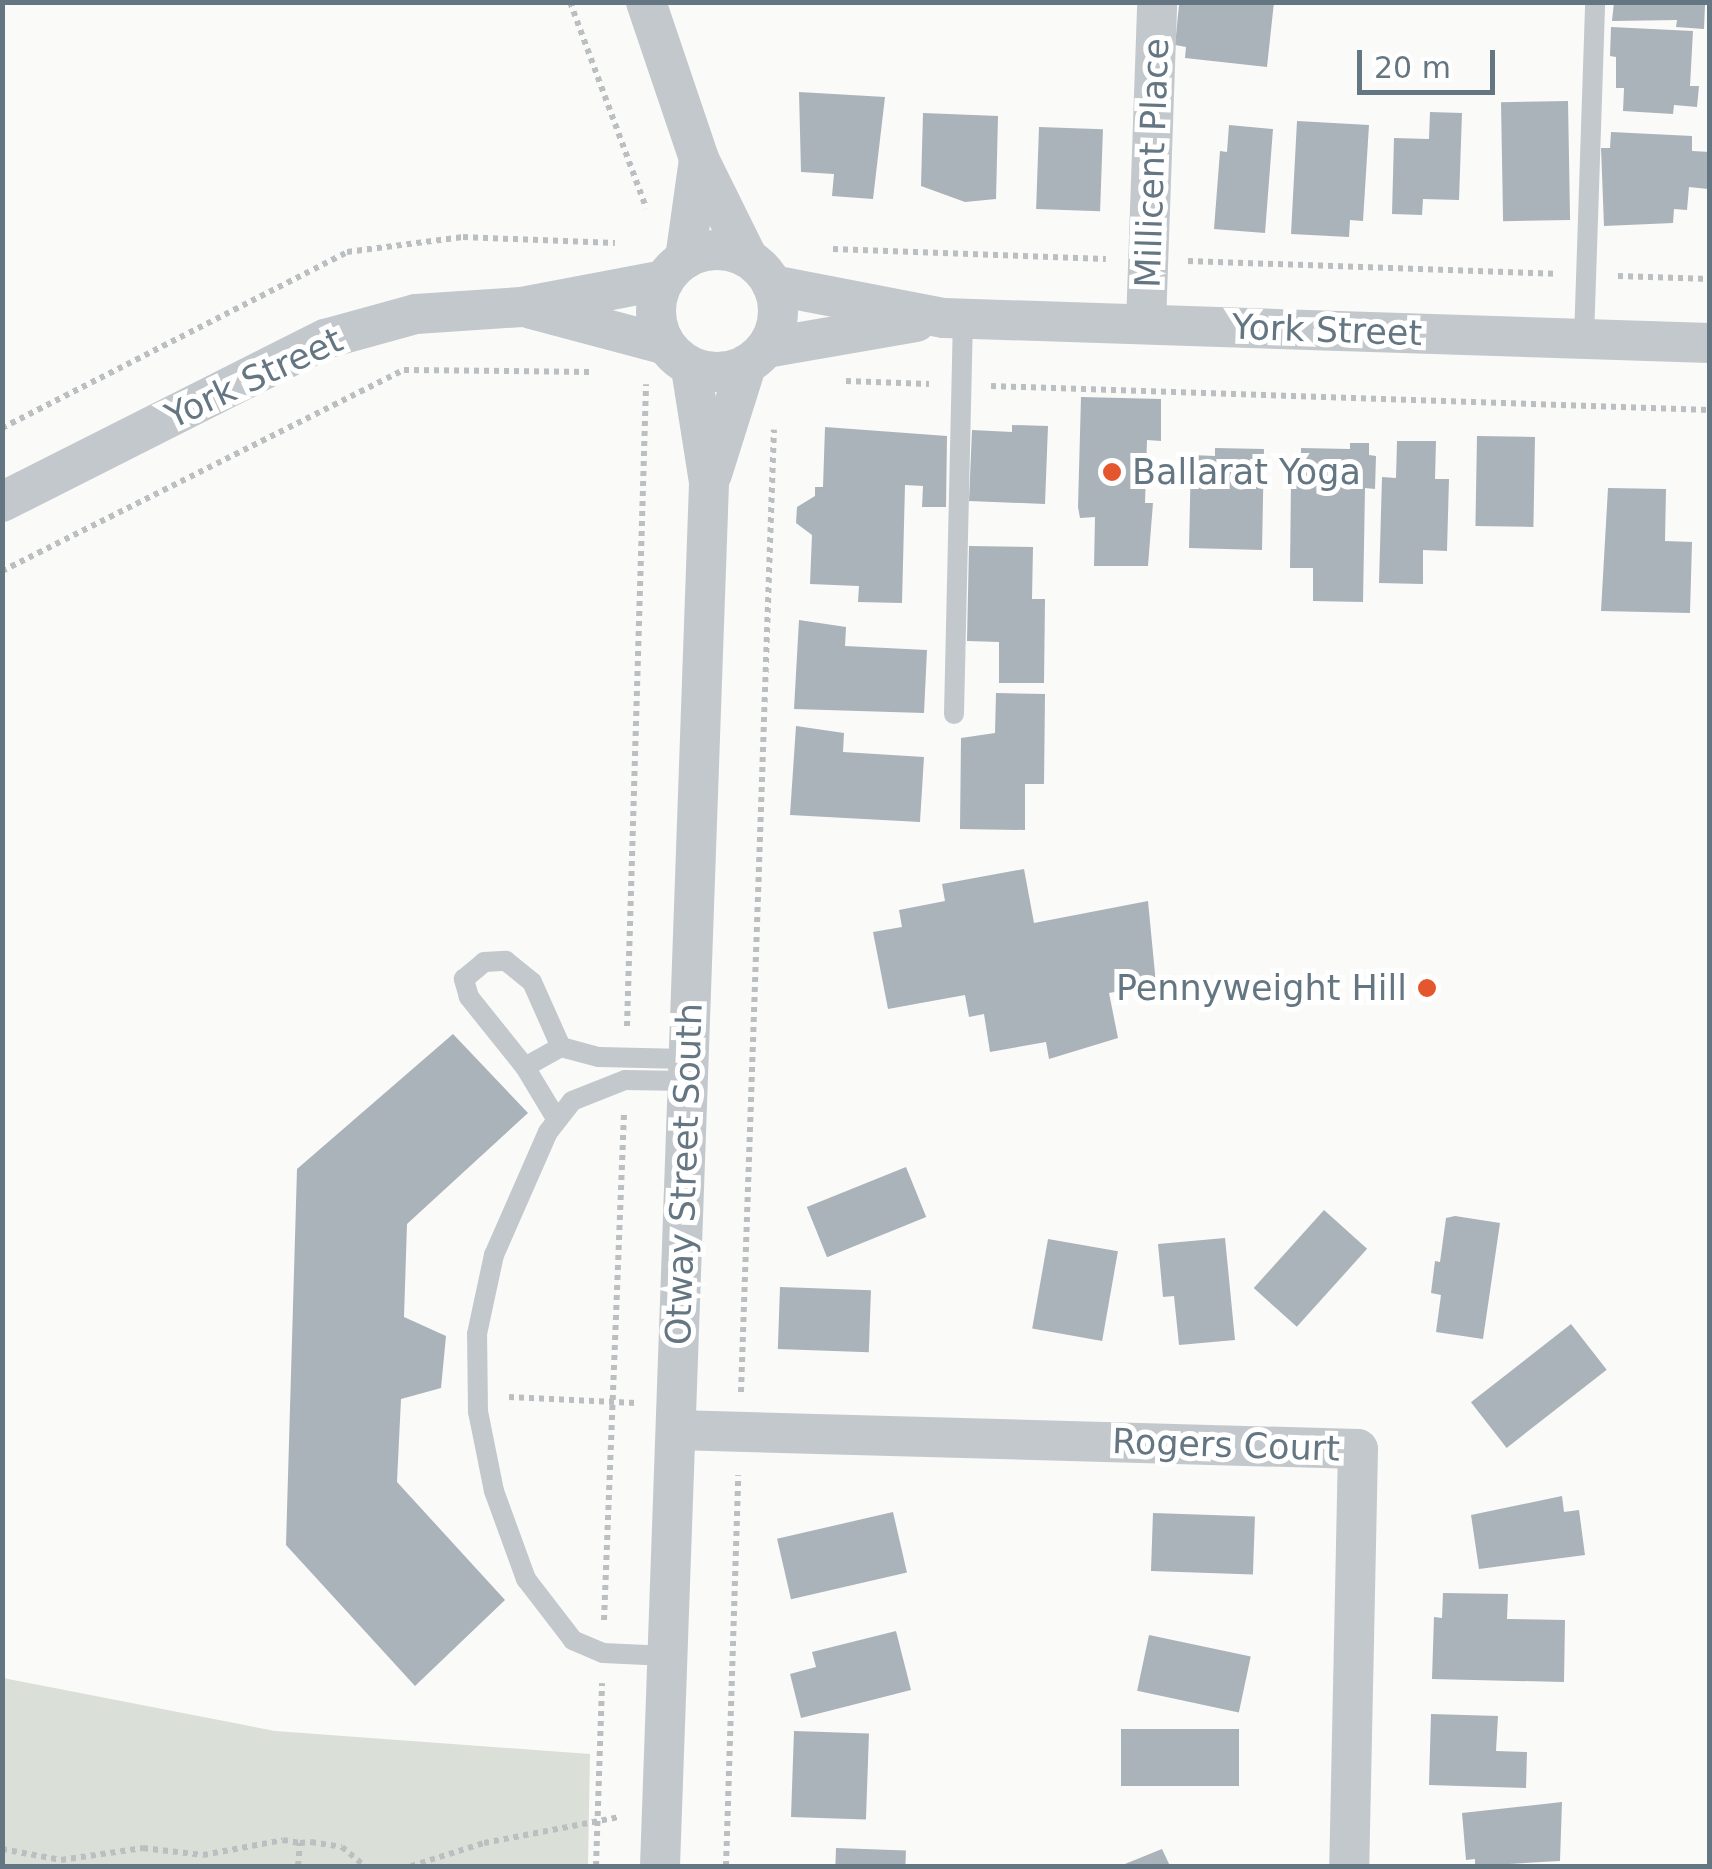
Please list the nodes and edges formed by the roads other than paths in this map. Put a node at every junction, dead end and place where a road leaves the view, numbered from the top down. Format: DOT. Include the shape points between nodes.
graph roads {
  1 [pos="646,2"];
  2 [pos="1157,2"];
  3 [pos="1595,2"];
  4 [pos="700,159"];
  5 [pos="674,269"];
  6 [pos="760,272"];
  7 [pos="522,307"];
  8 [pos="954,318"];
  9 [pos="1146,324"];
  10 [pos="1584,339"];
  11 [pos="1710,343"];
  12 [pos="677,356"];
  13 [pos="756,357"];
  14 [pos="709,482"];
  15 [pos="2,502"];
  16 [pos="954,714"];
  17 [pos="561,1046"];
  18 [pos="525,1067"];
  19 [pos="686,1070"];
  20 [pos="557,1120"];
  21 [pos="677,1417"];
  22 [pos="666,1656"];
  23 [pos="660,1866"];
  24 [pos="1349,1866"];
  1 -- 4 [label="street"];
  2 -- 9 [label="street, Millicent Place"];
  3 -- 10 [label="lane"];
  4 -- 5 [label="street"];
  4 -- 6 [label="street"];
  5 -- 6 [label="street" via="714,250"];
  5 -- 7 [label="street, York Street"];
  5 -- 12 [label="street" via="656,310"];
  6 -- 8 [label="street, York Street"];
  6 -- 13 [label="street" via="778,319"];
  7 -- 12 [label="street, York Street"];
  7 -- 15 [label="street, York Street" via="416,314 325,340"];
  8 -- 9 [label="street, York Street"];
  8 -- 13 [label="street, York Street"];
  8 -- 16 [label="lane" via="961,385"];
  9 -- 10 [label="street, York Street"];
  10 -- 11 [label="street, York Street"];
  12 -- 13 [label="street" via="727,372"];
  12 -- 14 [label="street, Otway Street South"];
  13 -- 14 [label="street, Otway Street South"];
  14 -- 19 [label="street, Otway Street South"];
  17 -- 18 [label="lane"];
  17 -- 18 [label="lane" via="532,982 506,961 484,962 464,979 469,997"];
  17 -- 19 [label="lane"];
  18 -- 20 [label="lane"];
  19 -- 20 [label="lane" via="625,1080 572,1101"];
  19 -- 21 [label="street, Otway Street South"];
  20 -- 22 [label="lane" via="494,1255 478,1334 478,1412 494,1491 526,1579 573,1640 603,1653"];
  21 -- 22 [label="street, Otway Street South"];
  21 -- 24 [label="street, Rogers Court" via="739,1430 1358,1449"];
  22 -- 23 [label="street, Otway Street South"];
}
